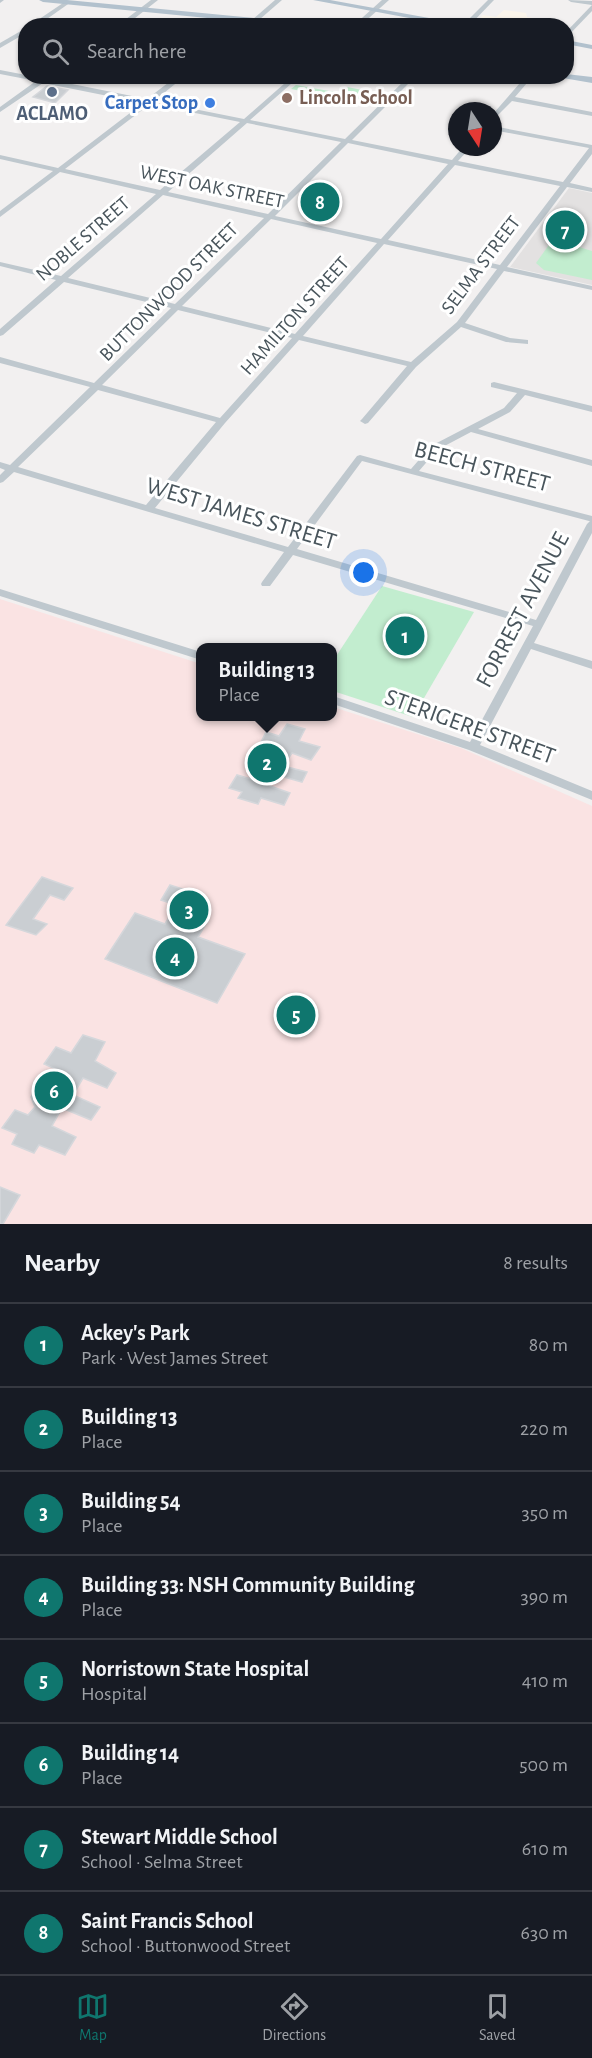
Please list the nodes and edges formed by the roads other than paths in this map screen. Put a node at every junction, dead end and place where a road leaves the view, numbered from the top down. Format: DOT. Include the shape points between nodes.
graph roads {
  1 [pos="43,0"];
  2 [pos="155,0"];
  3 [pos="279,0"];
  4 [pos="317,0"];
  5 [pos="386,0"];
  6 [pos="491,0"];
  7 [pos="571,0"];
  8 [pos="68,2"];
  9 [pos="592,5"];
  10 [pos="143,9"];
  11 [pos="374,9"];
  12 [pos="44,18"];
  13 [pos="131,18"];
  14 [pos="212,18"];
  15 [pos="257,18"];
  16 [pos="364,18"];
  17 [pos="426,18"];
  18 [pos="474,18"];
  19 [pos="574,27"];
  20 [pos="18,35"];
  21 [pos="574,43"];
  22 [pos="0,46"];
  23 [pos="592,46"];
  24 [pos="0,72"];
  25 [pos="18,74"];
  26 [pos="574,77"];
  27 [pos="592,80"];
  28 [pos="37,84"];
  29 [pos="71,84"];
  30 [pos="172,84"];
  31 [pos="288,84"];
  32 [pos="405,84"];
  33 [pos="522,84"];
  34 [pos="509,98"];
  35 [pos="149,102"];
  36 [pos="502,107"];
  37 [pos="0,110"];
  38 [pos="592,114"];
  39 [pos="245,120"];
  40 [pos="502,130"];
  41 [pos="348,139"];
  42 [pos="592,148"];
  43 [pos="459,156"];
  44 [pos="0,157"];
  45 [pos="453,162"];
  46 [pos="59,170"];
  47 [pos="564,184"];
  48 [pos="592,190"];
  49 [pos="162,193"];
  50 [pos="0,215"];
  51 [pos="268,217"];
  52 [pos="384,242"];
  53 [pos="0,264"];
  54 [pos="504,268"];
  55 [pos="63,280"];
  56 [pos="592,288"];
  57 [pos="177,306"];
  58 [pos="460,324"];
  59 [pos="0,333"];
  60 [pos="298,336"];
  61 [pos="525,342"];
  62 [pos="0,360"];
  63 [pos="412,365"];
  64 [pos="494,385"];
  65 [pos="97,387"];
  66 [pos="522,392"];
  67 [pos="592,409"];
  68 [pos="222,421"];
  69 [pos="366,421"];
  70 [pos="472,430"];
  71 [pos="592,462"];
  72 [pos="0,465"];
  73 [pos="12,468"];
  74 [pos="414,471"];
  75 [pos="0,480"];
  76 [pos="149,508"];
  77 [pos="592,519"];
  78 [pos="592,524"];
  79 [pos="289,550"];
  80 [pos="266,584"];
  81 [pos="0,592"];
  82 [pos="538,624"];
  83 [pos="530,645"];
  84 [pos="196,654"];
  85 [pos="592,665"];
  86 [pos="337,701"];
  87 [pos="473,747"];
  88 [pos="592,796"];
  1 -- 8 [label="main road"];
  2 -- 10 [label="street"];
  3 -- 15 [label="street"];
  4 -- 11 [label="main road"];
  5 -- 11 [label="street"];
  6 -- 18 [label="street"];
  7 -- 9 [label="street"];
  8 -- 10 [label="main road"];
  8 -- 12 [label="street"];
  9 -- 19 [label="street"];
  10 -- 13 [label="street"];
  10 -- 14 [label="main road"];
  11 -- 16 [label="street"];
  11 -- 17 [label="main road"];
  20 -- 22 [label="street"];
  21 -- 23 [label="main road"];
  24 -- 25 [label="street"];
  26 -- 27 [label="main road"];
  28 -- 37 [label="street"];
  29 -- 35 [label="street"];
  30 -- 35 [label="street"];
  31 -- 39 [label="street, NOBLE STREET"];
  32 -- 41 [label="street, BUTTONWOOD STREET"];
  33 -- 34 [label="street"];
  34 -- 36 [label="street"];
  34 -- 38 [label="street"];
  35 -- 39 [label="street"];
  35 -- 46 [label="street"];
  39 -- 41 [label="street"];
  39 -- 49 [label="street, NOBLE STREET"];
  40 -- 42 [label="street"];
  41 -- 45 [label="street"];
  41 -- 51 [label="street, BUTTONWOOD STREET"];
  42 -- 47 [label="street, SELMA STREET"];
  43 -- 45 [label="street, HAMILTON STREET"];
  44 -- 46 [label="street, WEST OAK STREET"];
  45 -- 47 [label="street"];
  45 -- 52 [label="street, HAMILTON STREET"];
  46 -- 49 [label="street, WEST OAK STREET"];
  46 -- 50 [label="street"];
  47 -- 48 [label="street"];
  47 -- 54 [label="street, SELMA STREET"];
  49 -- 51 [label="street, WEST OAK STREET"];
  49 -- 55 [label="street, NOBLE STREET"];
  51 -- 52 [label="street, WEST OAK STREET"];
  51 -- 57 [label="street, BUTTONWOOD STREET"];
  52 -- 54 [label="street, WEST OAK STREET"];
  52 -- 60 [label="street, HAMILTON STREET"];
  53 -- 55 [label="street"];
  54 -- 56 [label="street, WEST OAK STREET"];
  54 -- 58 [label="street, SELMA STREET"];
  55 -- 57 [label="street"];
  55 -- 59 [label="street, NOBLE STREET"];
  57 -- 60 [label="street"];
  57 -- 65 [label="street, BUTTONWOOD STREET"];
  58 -- 61 [label="street"];
  58 -- 63 [label="street, SELMA STREET"];
  60 -- 63 [label="street"];
  60 -- 68 [label="street, HAMILTON STREET"];
  62 -- 65 [label="street"];
  63 -- 69 [label="street, SELMA STREET"];
  64 -- 66 [label="street"];
  65 -- 68 [label="street"];
  65 -- 73 [label="street, BUTTONWOOD STREET"];
  66 -- 67 [label="street"];
  66 -- 70 [label="street" via="507,410"];
  68 -- 76 [label="street, HAMILTON STREET"];
  70 -- 71 [label="street"];
  70 -- 74 [label="street" via="434,448"];
  72 -- 73 [label="street, WEST JAMES STREET"];
  73 -- 75 [label="street, BUTTONWOOD STREET"];
  73 -- 76 [label="street, WEST JAMES STREET"];
  74 -- 77 [label="street, BEECH STREET"];
  74 -- 79 [label="street, BEECH STREET" via="360,458"];
  76 -- 79 [label="street, WEST JAMES STREET"];
  78 -- 82 [label="street, FORREST AVENUE"];
  79 -- 80 [label="street"];
  79 -- 82 [label="street, WEST JAMES STREET"];
  81 -- 84 [label="street"];
  82 -- 83 [label="street, FORREST AVENUE"];
  83 -- 85 [label="street"];
  83 -- 87 [label="street, FORREST AVENUE"];
  86 -- 87 [label="street, STERIGERE STREET"];
  87 -- 88 [label="street, STERIGERE STREET"];
}
